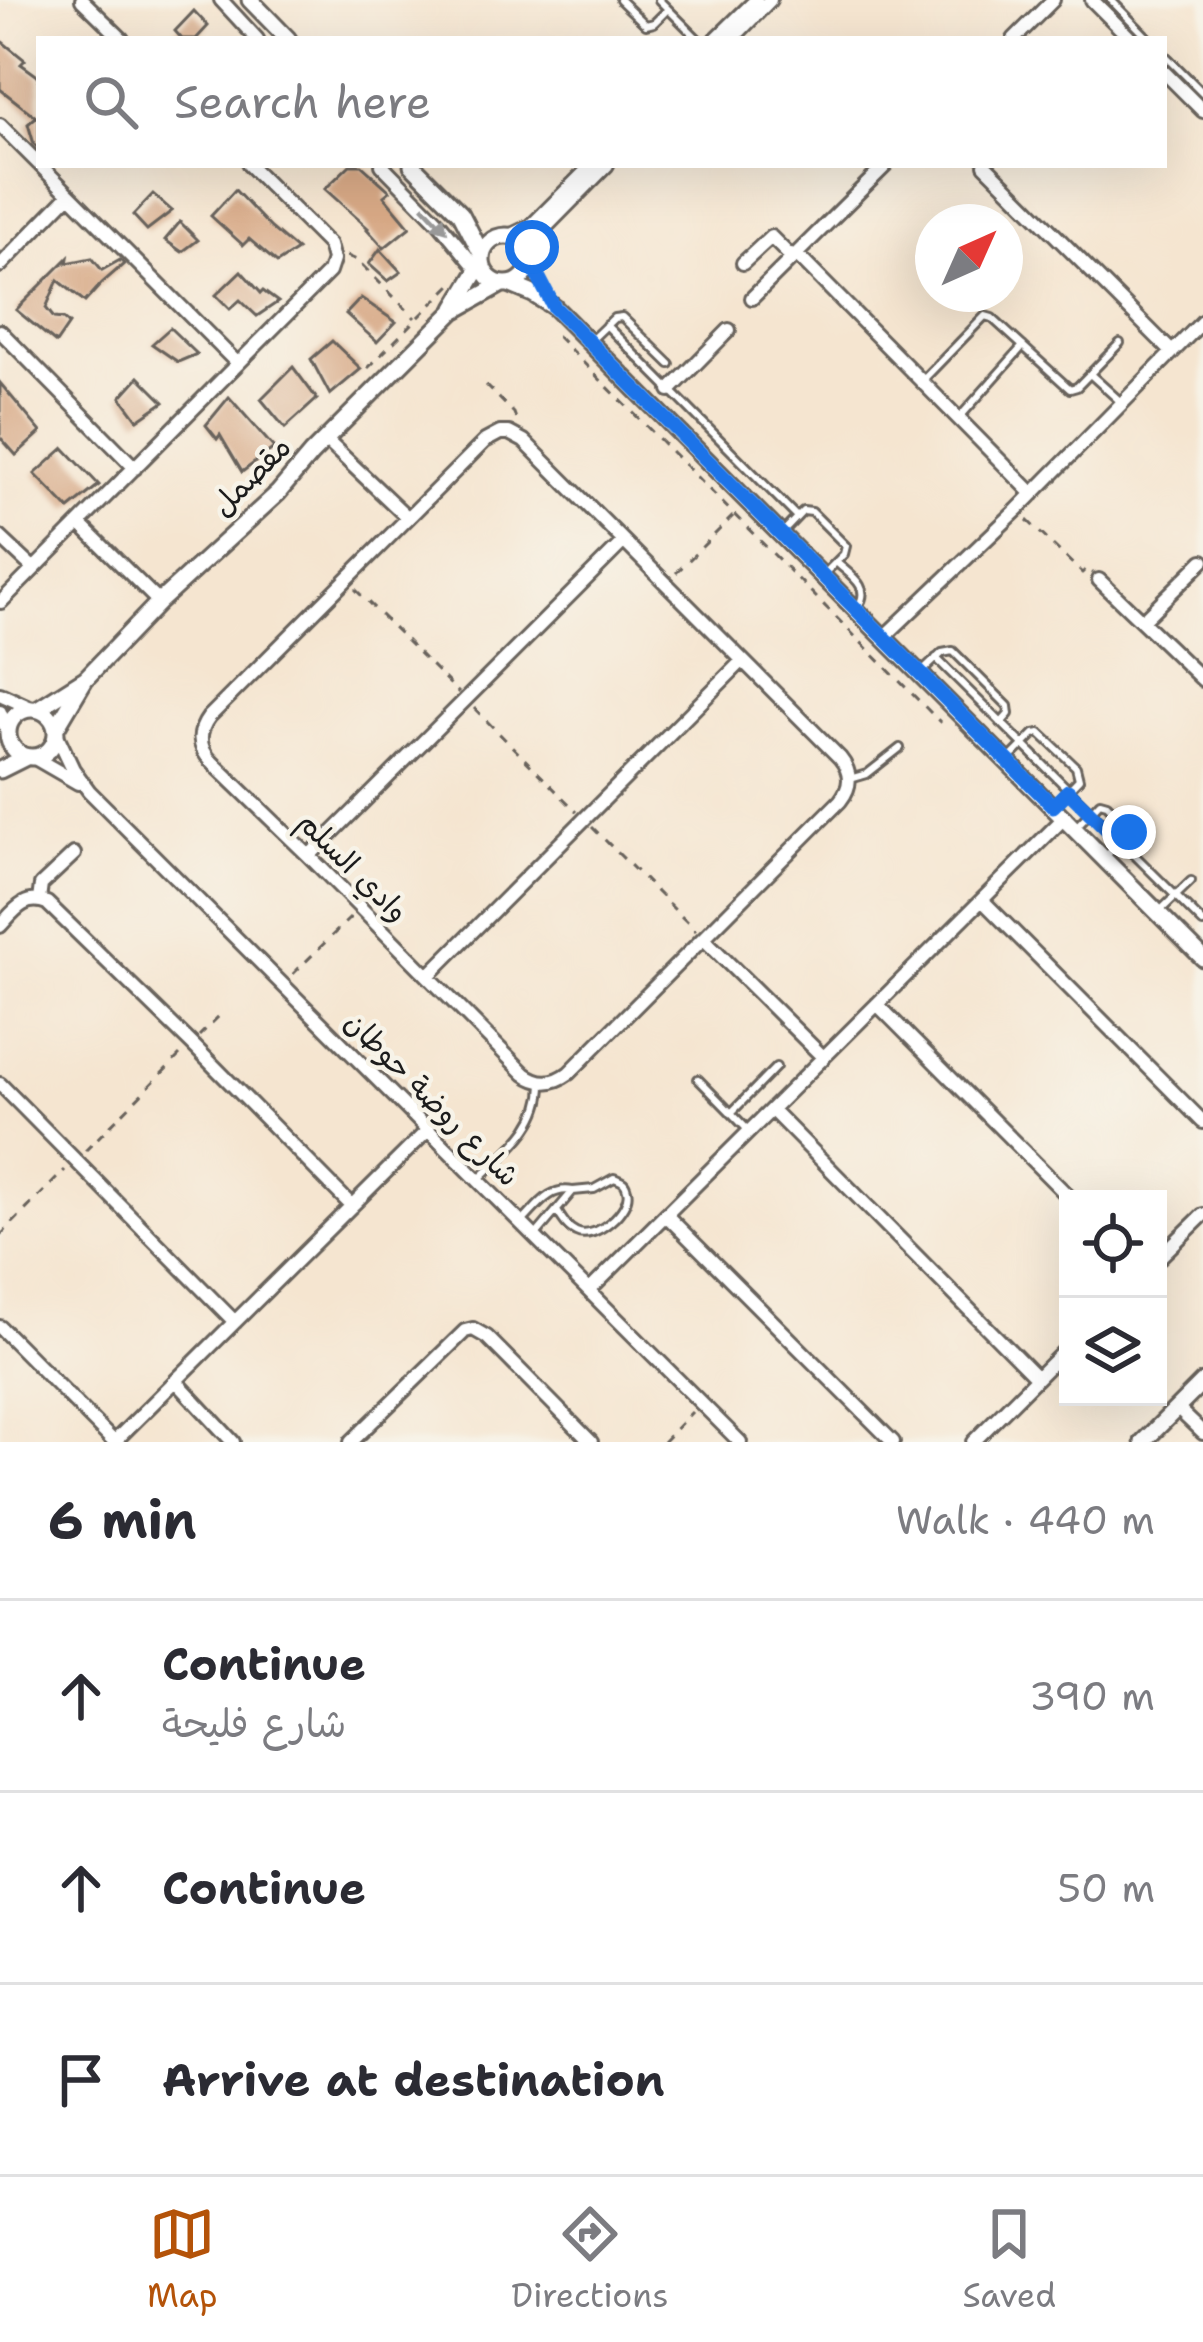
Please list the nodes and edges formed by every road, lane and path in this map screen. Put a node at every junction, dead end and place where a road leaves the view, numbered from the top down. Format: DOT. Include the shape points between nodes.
graph roads {
  1 [pos="82,0"];
  2 [pos="221,0"];
  3 [pos="250,0"];
  4 [pos="620,0"];
  5 [pos="659,0"];
  6 [pos="756,0"];
  7 [pos="770,0"];
  8 [pos="1053,0"];
  9 [pos="1092,0"];
  10 [pos="1111,0"];
  11 [pos="668,9"];
  12 [pos="119,36"];
  13 [pos="254,36"];
  14 [pos="285,36"];
  15 [pos="695,36"];
  16 [pos="719,36"];
  17 [pos="735,36"];
  18 [pos="1017,36"];
  19 [pos="1128,36"];
  20 [pos="1146,36"];
  21 [pos="1167,57"];
  22 [pos="1167,75"];
  23 [pos="1203,93"];
  24 [pos="1203,111"];
  25 [pos="0,125"];
  26 [pos="36,162"];
  27 [pos="42,168"];
  28 [pos="252,168"];
  29 [pos="385,168"];
  30 [pos="415,168"];
  31 [pos="589,168"];
  32 [pos="604,168"];
  33 [pos="883,168"];
  34 [pos="988,168"];
  35 [pos="69,195"];
  36 [pos="460,214"];
  37 [pos="507,236"];
  38 [pos="333,255"];
  39 [pos="794,256"];
  40 [pos="530,257"];
  41 [pos="743,263"];
  42 [pos="0,266"];
  43 [pos="480,269"];
  44 [pos="506,284"];
  45 [pos="752,298"];
  46 [pos="554,307"];
  47 [pos="454,311"];
  48 [pos="416,319"];
  49 [pos="1203,321"];
  50 [pos="606,326"];
  51 [pos="729,330"];
  52 [pos="0,331"];
  53 [pos="557,337"];
  54 [pos="589,342"];
  55 [pos="1120,343"];
  56 [pos="1023,346"];
  57 [pos="1172,352"];
  58 [pos="238,364"];
  59 [pos="670,364"];
  60 [pos="368,368"];
  61 [pos="1090,374"];
  62 [pos="922,382"];
  63 [pos="486,385"];
  64 [pos="670,390"];
  65 [pos="1122,403"];
  66 [pos="959,418"];
  67 [pos="517,436"];
  68 [pos="326,440"];
  69 [pos="135,468"];
  70 [pos="1033,494"];
  71 [pos="1017,510"];
  72 [pos="734,514"];
  73 [pos="797,517"];
  74 [pos="407,518"];
  75 [pos="81,525"];
  76 [pos="781,534"];
  77 [pos="0,537"];
  78 [pos="623,542"];
  79 [pos="1203,561"];
  80 [pos="836,562"];
  81 [pos="33,568"];
  82 [pos="823,576"];
  83 [pos="346,579"];
  84 [pos="1100,580"];
  85 [pos="665,584"];
  86 [pos="2,602"];
  87 [pos="159,602"];
  88 [pos="855,608"];
  89 [pos="1142,621"];
  90 [pos="884,637"];
  91 [pos="936,658"];
  92 [pos="742,661"];
  93 [pos="921,674"];
  94 [pos="86,678"];
  95 [pos="1203,680"];
  96 [pos="0,694"];
  97 [pos="466,700"];
  98 [pos="34,709"];
  99 [pos="0,712"];
  100 [pos="941,723"];
  101 [pos="1001,723"];
  102 [pos="56,730"];
  103 [pos="7,734"];
  104 [pos="1023,745"];
  105 [pos="900,748"];
  106 [pos="0,754"];
  107 [pos="30,757"];
  108 [pos="1008,760"];
  109 [pos="0,770"];
  110 [pos="850,779"];
  111 [pos="89,790"];
  112 [pos="1068,791"];
  113 [pos="1090,812"];
  114 [pos="1064,817"];
  115 [pos="585,819"];
  116 [pos="1120,842"];
  117 [pos="74,854"];
  118 [pos="309,856"];
  119 [pos="1104,857"];
  120 [pos="1191,880"];
  121 [pos="1175,896"];
  122 [pos="39,900"];
  123 [pos="982,900"];
  124 [pos="360,908"];
  125 [pos="1158,912"];
  126 [pos="1203,923"];
  127 [pos="0,926"];
  128 [pos="704,939"];
  129 [pos="1203,958"];
  130 [pos="428,976"];
  131 [pos="283,983"];
  132 [pos="877,1004"];
  133 [pos="223,1012"];
  134 [pos="192,1044"];
  135 [pos="823,1058"];
  136 [pos="776,1067"];
  137 [pos="698,1079"];
  138 [pos="542,1082"];
  139 [pos="0,1084"];
  140 [pos="772,1109"];
  141 [pos="731,1113"];
  142 [pos="1203,1122"];
  143 [pos="429,1129"];
  144 [pos="749,1131"];
  145 [pos="75,1160"];
  146 [pos="478,1179"];
  147 [pos="1062,1190"];
  148 [pos="573,1191"];
  149 [pos="352,1206"];
  150 [pos="557,1211"];
  151 [pos="667,1216"];
  152 [pos="521,1222"];
  153 [pos="1201,1222"];
  154 [pos="535,1235"];
  155 [pos="0,1236"];
  156 [pos="1167,1251"];
  157 [pos="590,1290"];
  158 [pos="235,1322"];
  159 [pos="0,1327"];
  160 [pos="1059,1356"];
  161 [pos="1037,1378"];
  162 [pos="176,1381"];
  163 [pos="1203,1382"];
  164 [pos="701,1402"];
  165 [pos="1177,1408"];
  166 [pos="1203,1433"];
  167 [pos="114,1442"];
  168 [pos="233,1442"];
  169 [pos="351,1442"];
  170 [pos="591,1442"];
  171 [pos="663,1442"];
  172 [pos="740,1442"];
  173 [pos="893,1442"];
  174 [pos="973,1442"];
  175 [pos="1143,1442"];
  1 -- 12 [label="street"];
  2 -- 13 [label="street"];
  3 -- 14 [label="street"];
  4 -- 11 [label="lane" via="646,25"];
  5 -- 11 [label="lane"];
  6 -- 16 [label="street"];
  7 -- 17 [label="street"];
  8 -- 18 [label="street"];
  9 -- 19 [label="street"];
  10 -- 20 [label="lane"];
  11 -- 15 [label="lane"];
  21 -- 23 [label="lane"];
  22 -- 24 [label="street"];
  25 -- 26 [label="street"];
  27 -- 35 [label="street"];
  28 -- 38 [label="street"];
  29 -- 43 [label="street, one-way"];
  30 -- 36 [label="street"];
  31 -- 37 [label="street" via="531,226"];
  32 -- 40 [label="street" via="544,229"];
  33 -- 39 [label="street"];
  34 -- 57 [label="street"];
  35 -- 42 [label="street"];
  35 -- 58 [label="street"];
  36 -- 37 [label="street"];
  36 -- 43 [label="street"];
  37 -- 40 [label="street"];
  37 -- 43 [label="street" via="493,239"];
  38 -- 48 [label="path" via="357,260"];
  38 -- 58 [label="street" via="325,276"];
  39 -- 41 [label="street" via="770,237"];
  39 -- 45 [label="street"];
  39 -- 62 [label="street"];
  40 -- 44 [label="street" via="522,279"];
  40 -- 46 [label="street"];
  43 -- 44 [label="street"];
  43 -- 47 [label="street, مقصمل"];
  43 -- 48 [label="path"];
  44 -- 46 [label="street"];
  44 -- 47 [label="street, مقصمل"];
  46 -- 54 [label="street"];
  47 -- 68 [label="street, مقصمل"];
  48 -- 60 [label="path"];
  49 -- 57 [label="street"];
  50 -- 54 [label="lane"];
  50 -- 59 [label="lane" via="624,318"];
  50 -- 64 [label="lane"];
  51 -- 64 [label="street"];
  52 -- 69 [label="street"];
  53 -- 72 [label="path"];
  54 -- 76 [label="street"];
  55 -- 61 [label="lane"];
  56 -- 61 [label="lane" via="1070,389"];
  56 -- 62 [label="lane" via="986,316"];
  56 -- 66 [label="lane"];
  57 -- 65 [label="street"];
  58 -- 69 [label="street"];
  61 -- 65 [label="lane"];
  62 -- 66 [label="street"];
  63 -- 67 [label="path" via="514,413"];
  64 -- 73 [label="lane"];
  65 -- 70 [label="street"];
  66 -- 70 [label="street"];
  67 -- 74 [label="street, وادي السلم" via="492,436"];
  67 -- 78 [label="street"];
  68 -- 74 [label="street"];
  68 -- 87 [label="street, مقصمل"];
  69 -- 75 [label="street"];
  70 -- 71 [label="street"];
  71 -- 84 [label="path" via="1082,573 1087,568"];
  71 -- 90 [label="street"];
  72 -- 85 [label="path"];
  72 -- 100 [label="path"];
  73 -- 76 [label="lane"];
  73 -- 80 [label="lane" via="812,512 844,544"];
  74 -- 83 [label="street, وادي السلم"];
  75 -- 81 [label="street"];
  75 -- 87 [label="street"];
  76 -- 82 [label="street"];
  77 -- 81 [label="street"];
  78 -- 85 [label="street"];
  78 -- 97 [label="street"];
  79 -- 89 [label="street"];
  80 -- 82 [label="lane"];
  80 -- 88 [label="lane" via="862,588"];
  81 -- 86 [label="street"];
  82 -- 88 [label="street"];
  83 -- 97 [label="path"];
  83 -- 118 [label="street, وادي السلم" via="200,735 205,755"];
  84 -- 89 [label="street"];
  85 -- 92 [label="street"];
  87 -- 94 [label="street, مقصمل"];
  88 -- 90 [label="street"];
  89 -- 95 [label="street"];
  90 -- 93 [label="street"];
  91 -- 93 [label="lane"];
  91 -- 101 [label="lane"];
  91 -- 101 [label="lane" via="953,651 995,693 1009,709"];
  92 -- 110 [label="street" via="840,758"];
  92 -- 115 [label="street"];
  93 -- 108 [label="street"];
  94 -- 98 [label="street, مقصمل"];
  94 -- 102 [label="street, مقصمل"];
  96 -- 98 [label="street"];
  97 -- 115 [label="path"];
  97 -- 118 [label="street"];
  98 -- 102 [label="street"];
  98 -- 103 [label="street" via="17,713"];
  99 -- 103 [label="street"];
  101 -- 104 [label="lane"];
  102 -- 107 [label="street" via="47,752"];
  102 -- 111 [label="street, شارع روضة حوطان"];
  103 -- 106 [label="street"];
  103 -- 107 [label="street" via="14,750"];
  104 -- 108 [label="lane"];
  104 -- 112 [label="lane"];
  104 -- 112 [label="lane" via="1045,736 1079,770"];
  105 -- 110 [label="lane"];
  107 -- 109 [label="street"];
  107 -- 111 [label="street, شارع روضة حوطان"];
  108 -- 114 [label="street"];
  110 -- 128 [label="street" via="840,801"];
  111 -- 131 [label="street, شارع روضة حوطان"];
  112 -- 113 [label="lane"];
  112 -- 114 [label="lane"];
  113 -- 114 [label="lane"];
  113 -- 116 [label="lane"];
  113 -- 116 [label="lane" via="1105,802 1127,824"];
  114 -- 119 [label="street"];
  114 -- 123 [label="street"];
  115 -- 128 [label="path"];
  115 -- 130 [label="street"];
  116 -- 119 [label="lane"];
  116 -- 121 [label="lane"];
  117 -- 122 [label="street" via="40,885"];
  118 -- 124 [label="street, وادي السلم"];
  119 -- 125 [label="street"];
  120 -- 121 [label="lane"];
  121 -- 125 [label="lane"];
  121 -- 126 [label="lane"];
  122 -- 127 [label="street" via="23,903"];
  122 -- 134 [label="street"];
  123 -- 132 [label="street"];
  123 -- 142 [label="street"];
  124 -- 130 [label="street, وادي السلم"];
  124 -- 131 [label="path"];
  125 -- 129 [label="street"];
  128 -- 135 [label="street"];
  128 -- 138 [label="street" via="569,1073"];
  130 -- 138 [label="street, وادي السلم"];
  131 -- 143 [label="street, شارع روضة حوطان"];
  132 -- 135 [label="street"];
  132 -- 147 [label="street"];
  133 -- 134 [label="path"];
  134 -- 145 [label="path"];
  134 -- 149 [label="street"];
  135 -- 140 [label="street"];
  136 -- 141 [label="lane"];
  137 -- 141 [label="lane"];
  138 -- 146 [label="lane" via="528,1130"];
  139 -- 145 [label="street"];
  140 -- 144 [label="street"];
  140 -- 161 [label="street"];
  141 -- 144 [label="lane"];
  143 -- 146 [label="street, شارع روضة حوطان"];
  143 -- 149 [label="street"];
  144 -- 151 [label="street"];
  145 -- 155 [label="path"];
  145 -- 158 [label="street"];
  146 -- 152 [label="street, شارع روضة حوطان"];
  148 -- 150 [label="lane"];
  148 -- 150 [label="lane" via="614,1178 629,1193 596,1233 574,1232"];
  148 -- 152 [label="lane" via="552,1192"];
  149 -- 158 [label="street"];
  150 -- 154 [label="lane"];
  151 -- 157 [label="street"];
  151 -- 173 [label="street"];
  152 -- 154 [label="street, شارع روضة حوطان"];
  153 -- 156 [label="street"];
  154 -- 157 [label="street, شارع روضة حوطان"];
  157 -- 164 [label="street, شارع روضة حوطان"];
  158 -- 162 [label="street"];
  159 -- 167 [label="street"];
  160 -- 161 [label="street"];
  161 -- 174 [label="street"];
  162 -- 167 [label="street"];
  162 -- 168 [label="street"];
  163 -- 165 [label="street"];
  164 -- 171 [label="path"];
  164 -- 172 [label="street, شارع روضة حوطان"];
  165 -- 166 [label="street"];
  165 -- 175 [label="street"];
  169 -- 170 [label="street" via="473,1329"];
}
